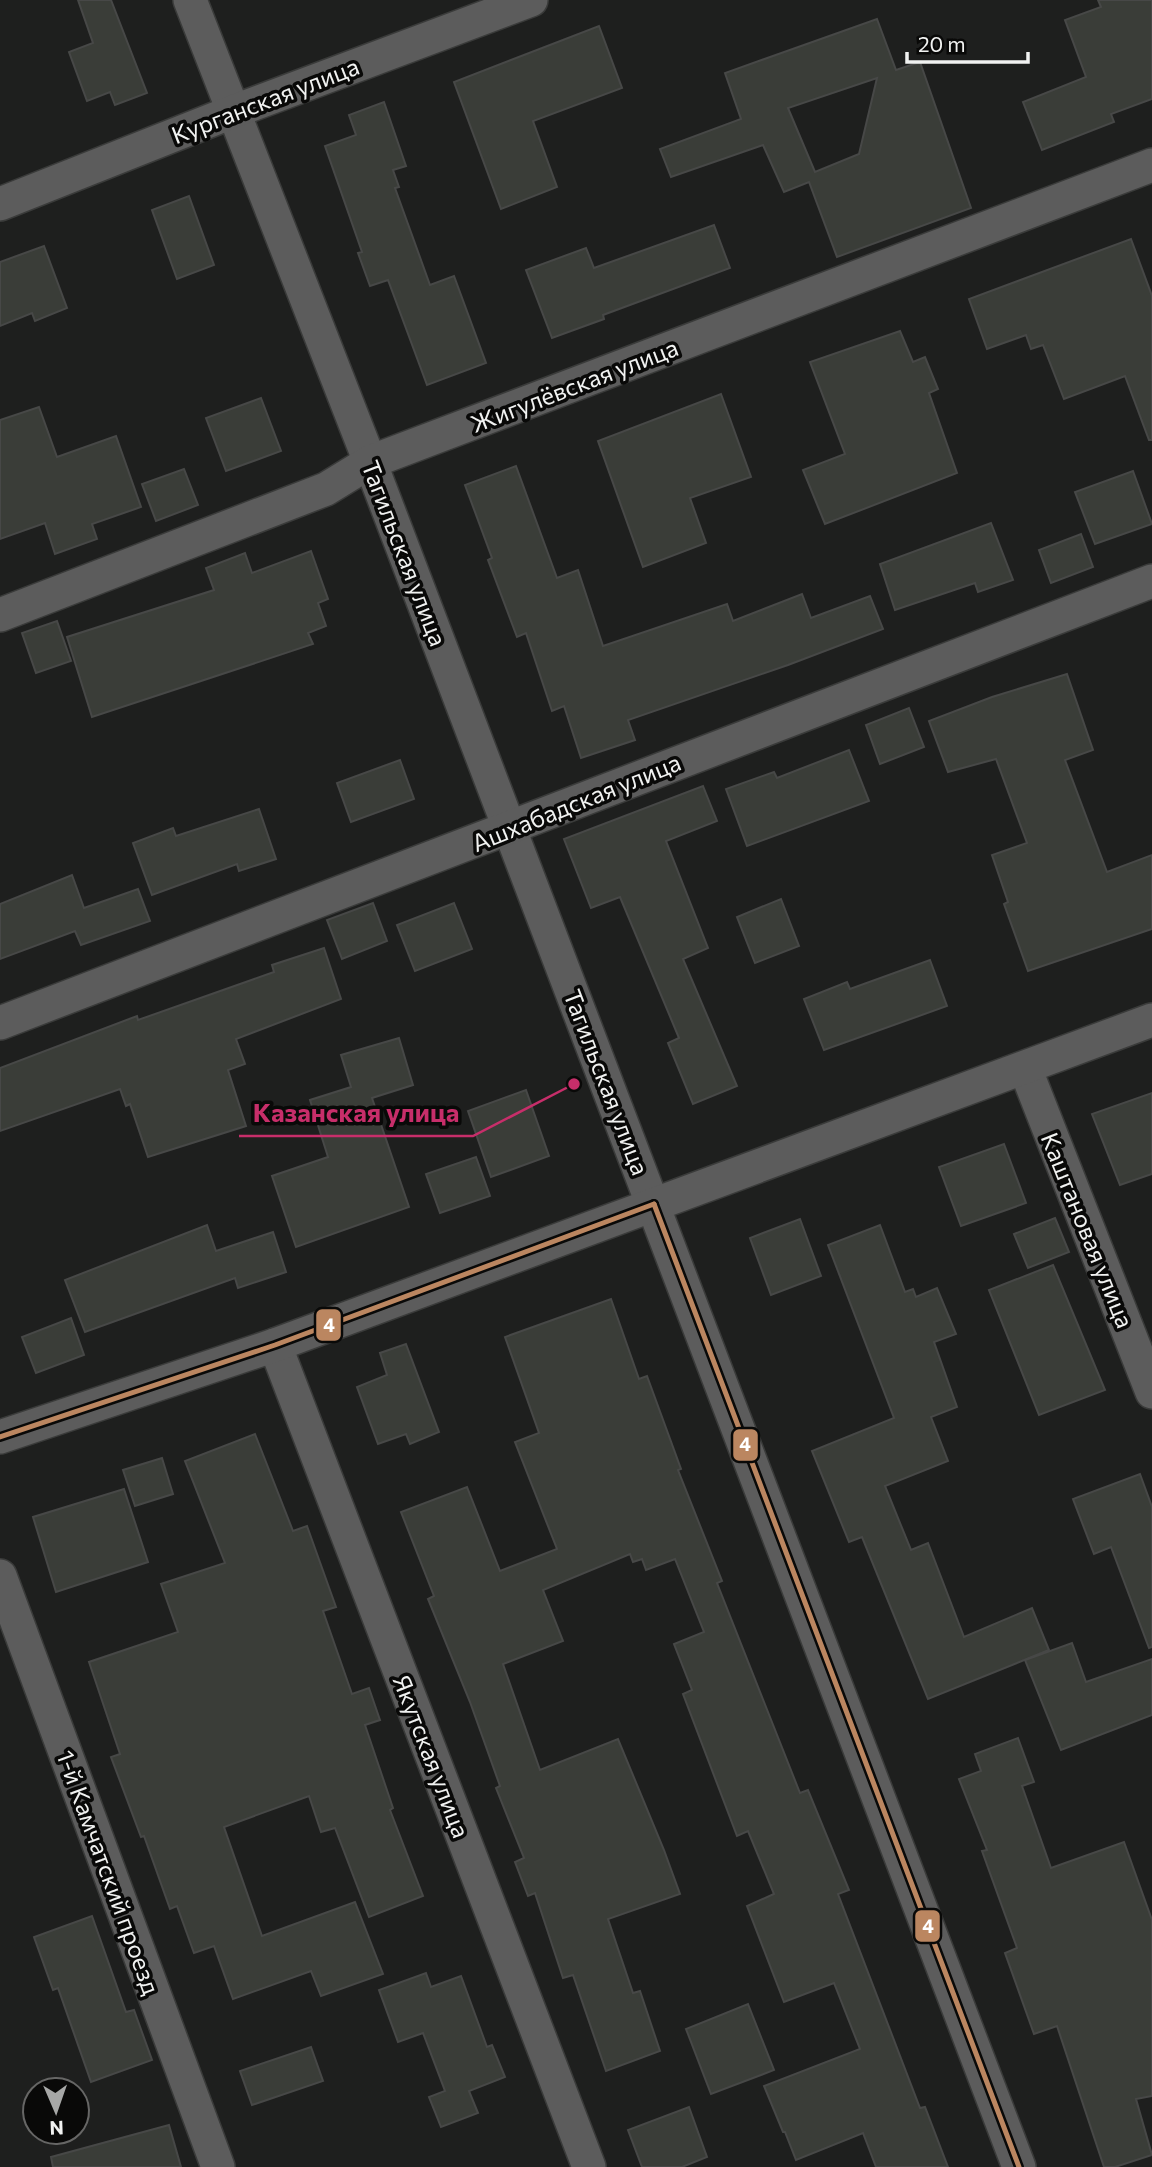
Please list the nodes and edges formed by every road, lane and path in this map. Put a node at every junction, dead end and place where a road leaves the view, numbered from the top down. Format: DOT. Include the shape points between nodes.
graph roads {
  1 [pos="190,0"];
  2 [pos="531,0"];
  3 [pos="232,111"];
  4 [pos="1152,165"];
  5 [pos="0,204"];
  6 [pos="370,462"];
  7 [pos="1152,581"];
  8 [pos="0,615"];
  9 [pos="509,825"];
  10 [pos="1152,1020"];
  11 [pos="0,1023"];
  12 [pos="1026,1068"];
  13 [pos="654,1203"];
  14 [pos="275,1345"];
  15 [pos="1152,1392"];
  16 [pos="0,1437"];
  17 [pos="0,1576"];
  18 [pos="218,2167"];
  19 [pos="589,2167"];
  20 [pos="1019,2167"];
  1 -- 3 [label="street, Тагильская улица"];
  2 -- 3 [label="street, Курганская улица"];
  3 -- 5 [label="street, Курганская улица"];
  3 -- 6 [label="street, Тагильская улица"];
  4 -- 6 [label="street, Жигулёвская улица"];
  6 -- 8 [label="street, Жигулёвская улица" via="326,489"];
  6 -- 9 [label="street, Тагильская улица"];
  7 -- 9 [label="street, Ашхабадская улица"];
  9 -- 11 [label="street, Ашхабадская улица" via="466,846"];
  9 -- 13 [label="street, Тагильская улица"];
  10 -- 12 [label="street"];
  12 -- 13 [label="street"];
  12 -- 15 [label="street, Каштановая улица"];
  13 -- 14 [label="street"];
  13 -- 20 [label="street, Тагильская улица"];
  14 -- 16 [label="street"];
  14 -- 19 [label="street, Якутская улица"];
  17 -- 18 [label="street, 1-й Камчатский проезд"];
}
